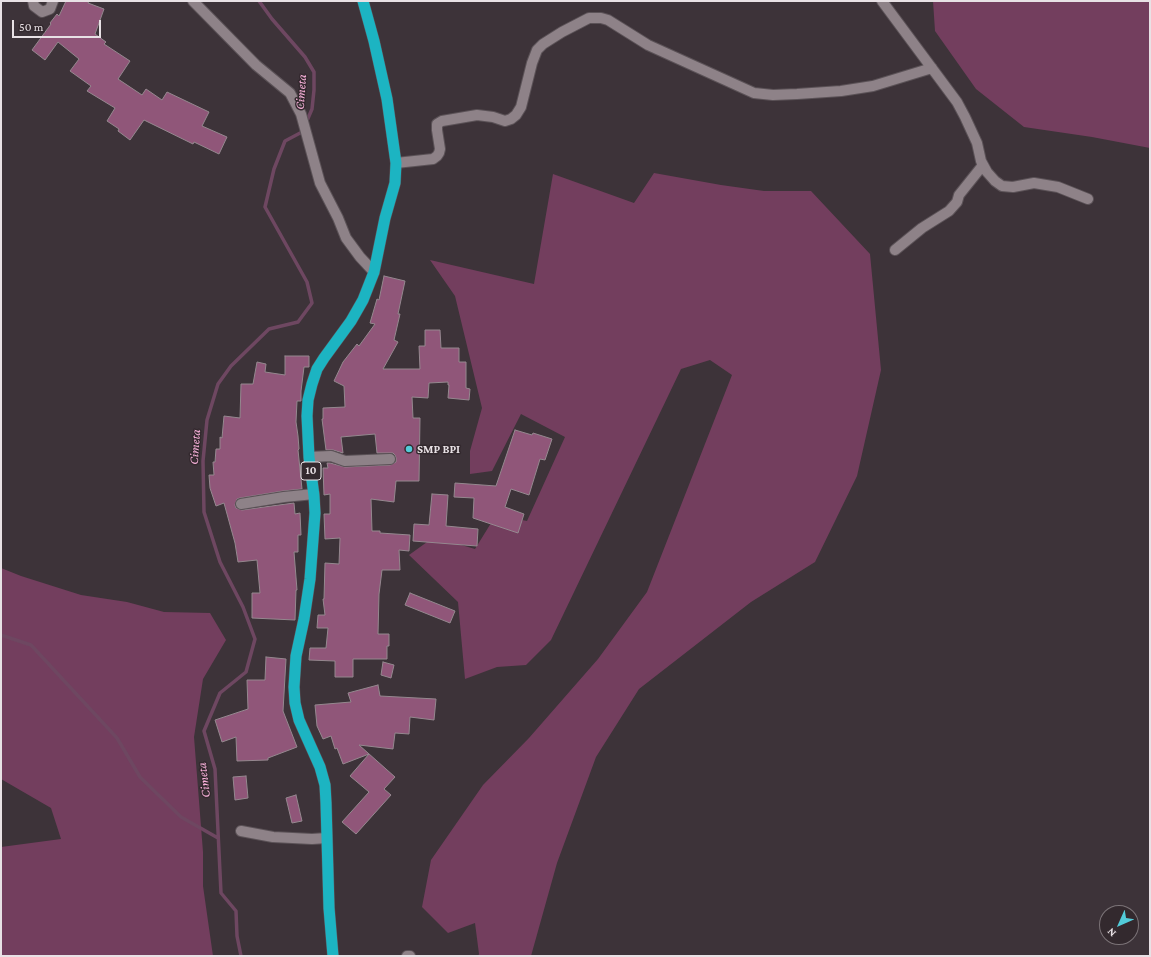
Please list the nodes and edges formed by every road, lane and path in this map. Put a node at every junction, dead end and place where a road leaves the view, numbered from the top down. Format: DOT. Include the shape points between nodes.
graph roads {
  1 [pos="33,1"];
  2 [pos="53,1"];
  3 [pos="194,1"];
  4 [pos="363,1"];
  5 [pos="882,1"];
  6 [pos="932,68"];
  7 [pos="396,163"];
  8 [pos="983,165"];
  9 [pos="1088,199"];
  10 [pos="895,250"];
  11 [pos="374,272"];
  12 [pos="309,458"];
  13 [pos="390,459"];
  14 [pos="314,494"];
  15 [pos="241,504"];
  16 [pos="241,831"];
  17 [pos="327,838"];
  18 [pos="333,956"];
  1 -- 2 [label="street" via="34,6 42,12 50,9"];
  3 -- 11 [label="street" via="256,65 290,93 301,114 320,182 346,238"];
  4 -- 7 [label="highway, 10" via="387,99"];
  5 -- 6 [label="street"];
  6 -- 7 [label="street" via="873,86 841,91 773,95 754,93 648,45 608,20 589,18 562,32 537,50 521,107 511,119 477,115 442,121 437,124 440,149 437,156 433,159"];
  6 -- 8 [label="street" via="965,117 977,143"];
  7 -- 11 [label="highway, 10" via="395,183"];
  8 -- 9 [label="street" via="1002,186 1034,183 1058,186"];
  8 -- 10 [label="street" via="958,195 957,202 949,211 922,228"];
  11 -- 12 [label="highway, 10" via="351,321 317,369 308,400"];
  12 -- 13 [label="street" via="331,456 342,461"];
  12 -- 14 [label="highway, 10"];
  14 -- 15 [label="street"];
  14 -- 17 [label="highway, 10" via="310,579 296,656 294,686 299,720 320,767 324,785"];
  16 -- 17 [label="street" via="273,837"];
  17 -- 18 [label="highway, 10"];
}
